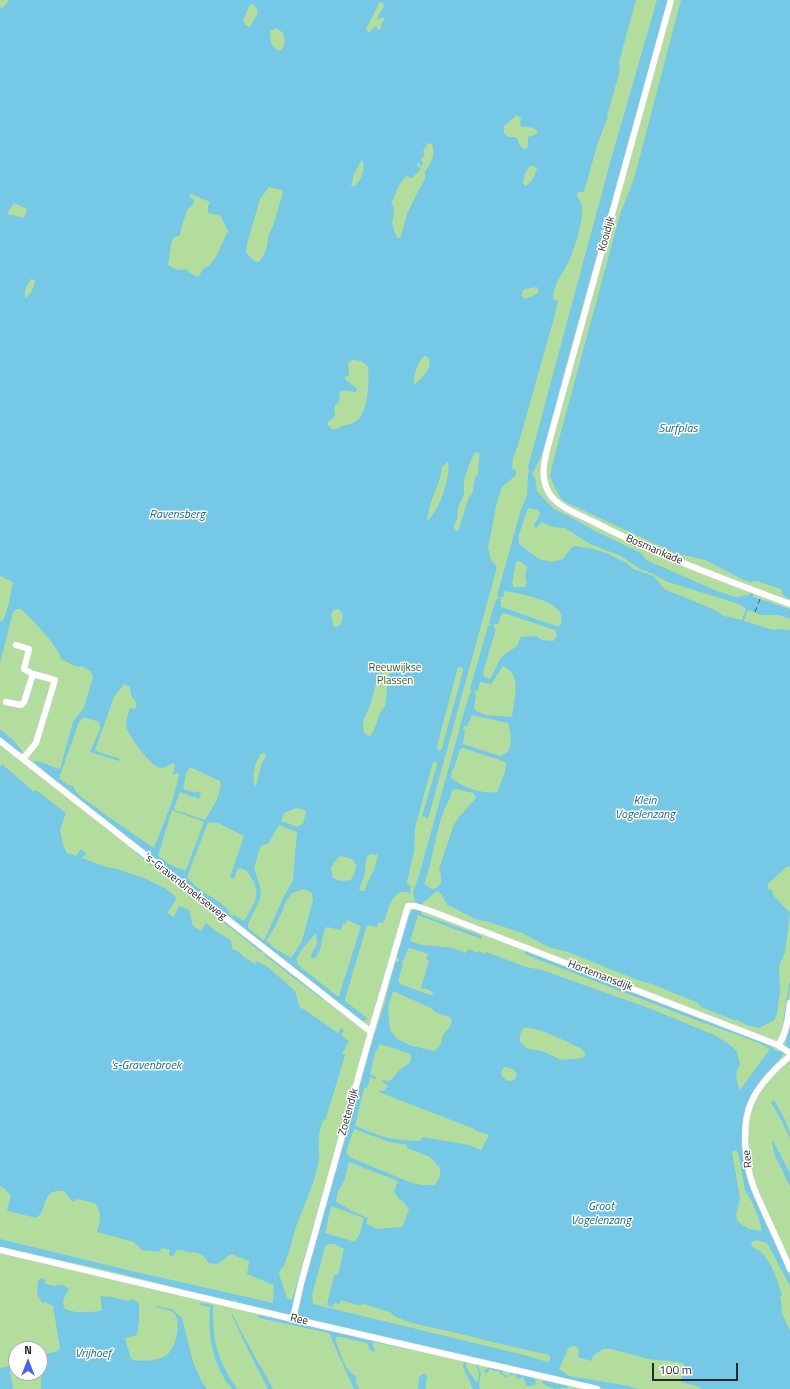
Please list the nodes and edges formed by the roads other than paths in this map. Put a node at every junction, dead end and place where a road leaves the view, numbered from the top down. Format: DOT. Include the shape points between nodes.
graph roads {
  1 [pos="671,0"];
  2 [pos="543,468"];
  3 [pos="790,604"];
  4 [pos="16,645"];
  5 [pos="33,674"];
  6 [pos="6,702"];
  7 [pos="0,741"];
  8 [pos="23,759"];
  9 [pos="408,906"];
  10 [pos="790,1003"];
  11 [pos="371,1032"];
  12 [pos="786,1051"];
  13 [pos="0,1250"];
  14 [pos="790,1269"];
  15 [pos="293,1319"];
  16 [pos="598,1389"];
  1 -- 2 [label="street, Kooidijk"];
  2 -- 3 [label="street, Bosmankade" via="544,480 550,493 568,509 612,532"];
  4 -- 5 [label="street" via="29,649 24,669"];
  5 -- 6 [label="street" via="24,702 21,705"];
  5 -- 8 [label="street" via="55,680 36,743"];
  7 -- 8 [label="street, 's-Gravenbroekseweg"];
  8 -- 11 [label="street, 's-Gravenbroekseweg"];
  9 -- 11 [label="street, Zoetendijk"];
  9 -- 12 [label="street, Hortemansdijk" via="418,907"];
  10 -- 12 [label="street" via="784,1038"];
  11 -- 15 [label="street, Zoetendijk"];
  12 -- 14 [label="street, Ree" via="779,1066 755,1095 749,1108 746,1134 747,1164 754,1187"];
  13 -- 15 [label="street, Ree"];
  15 -- 16 [label="street, Ree"];
}
